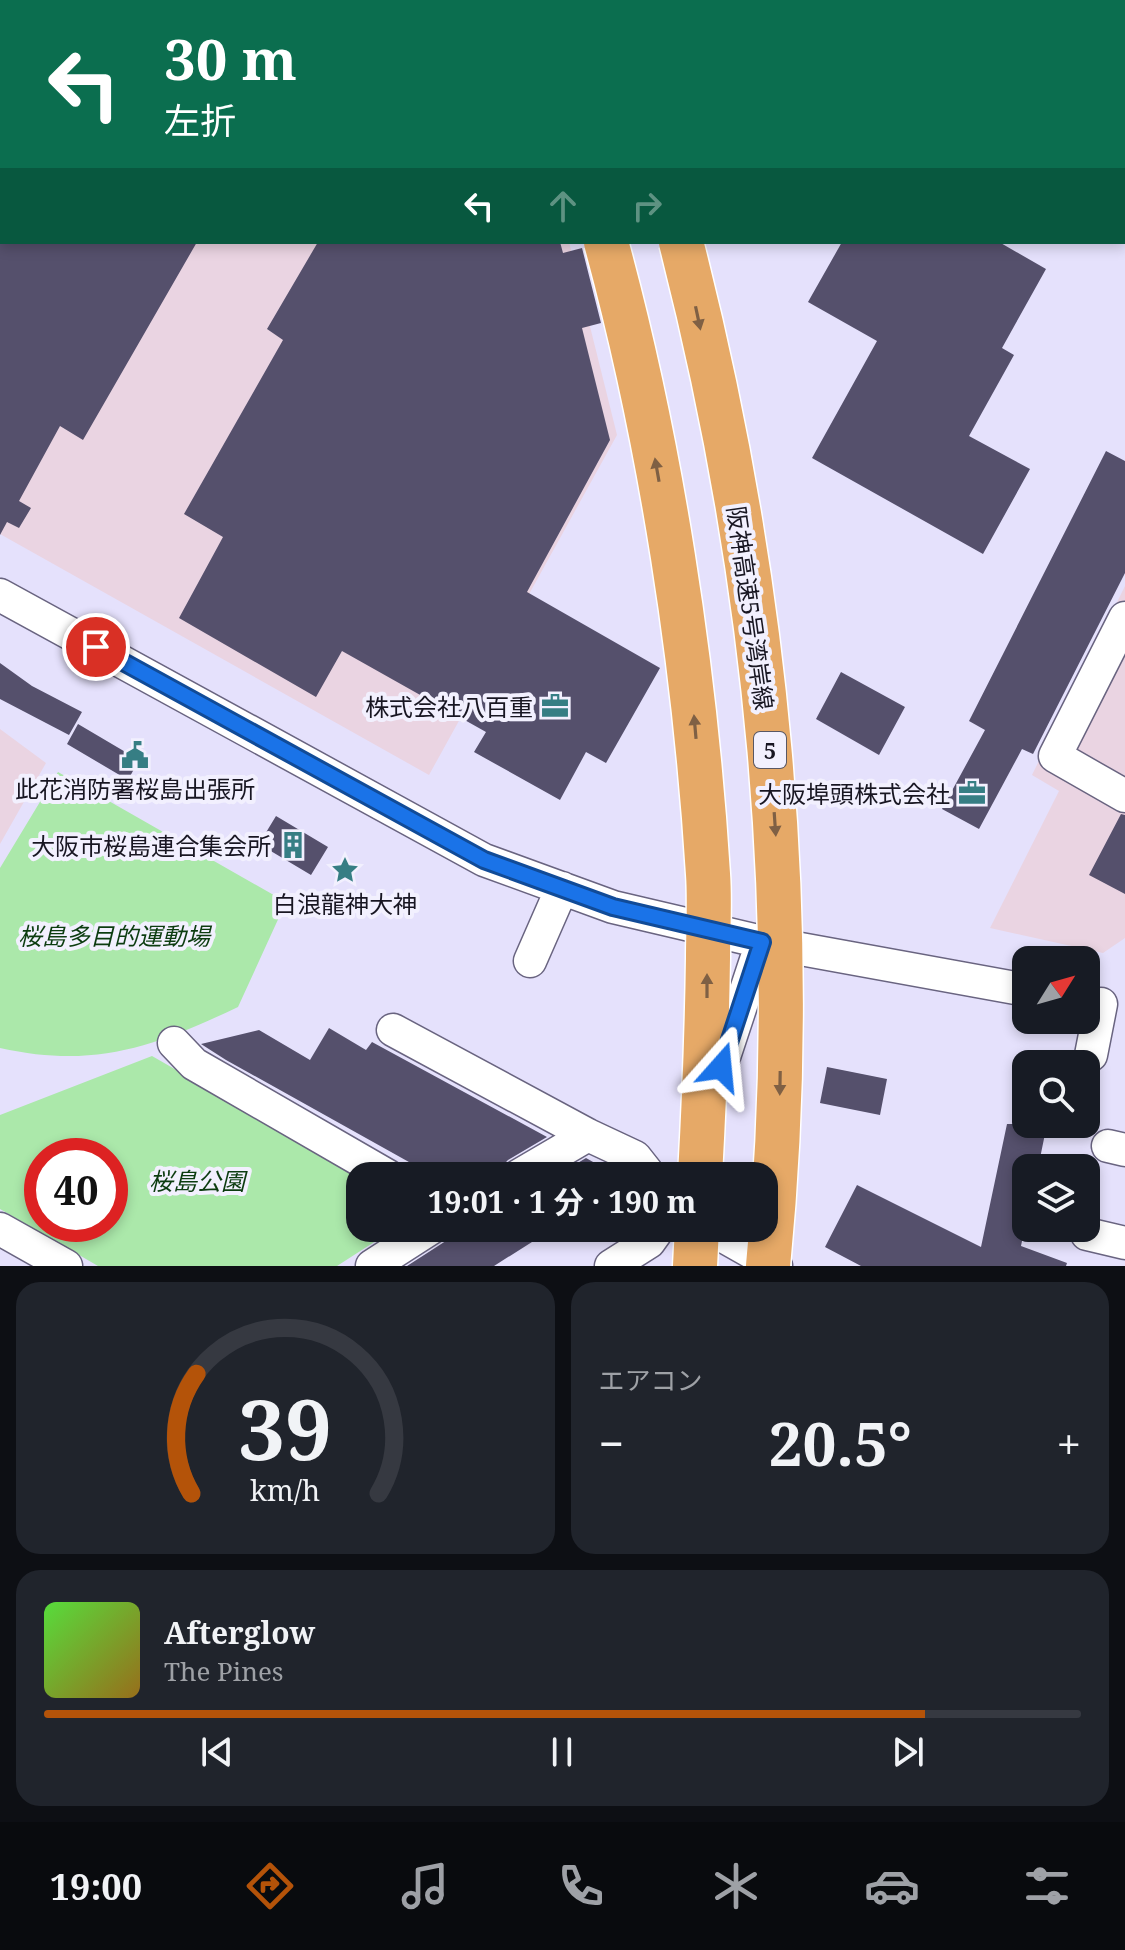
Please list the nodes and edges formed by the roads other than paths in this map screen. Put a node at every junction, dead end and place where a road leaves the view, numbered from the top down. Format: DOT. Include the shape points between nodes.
graph roads {
  1 [pos="606,244"];
  2 [pos="681,244"];
  3 [pos="0,595"];
  4 [pos="1125,618"];
  5 [pos="1125,796"];
  6 [pos="562,888"];
  7 [pos="762,942"];
  8 [pos="530,961"];
  9 [pos="1012,987"];
  10 [pos="1104,1004"];
  11 [pos="393,1030"];
  12 [pos="174,1043"];
  13 [pos="1092,1050"];
  14 [pos="588,1135"];
  15 [pos="364,1162"];
  16 [pos="542,1162"];
  17 [pos="639,1162"];
  18 [pos="690,1162"];
  19 [pos="701,1162"];
  20 [pos="779,1222"];
  21 [pos="0,1229"];
  22 [pos="1100,1237"];
  23 [pos="409,1242"];
  24 [pos="649,1242"];
  25 [pos="696,1242"];
  26 [pos="732,1242"];
  27 [pos="1125,1243"];
  28 [pos="769,1264"];
  29 [pos="66,1266"];
  30 [pos="372,1266"];
  31 [pos="611,1266"];
  32 [pos="695,1266"];
  19 -- 1 [label="highway, one-way, bridge" via="708,876 692,697 643,397"];
  2 -- 28 [label="highway, 阪神高速5号湾岸線 / 5, one-way, bridge" via="744,533 765,690 779,874 781,1037"];
  3 -- 6 [label="street" via="484,860"];
  4 -- 5 [label="street" via="1055,756"];
  6 -- 7 [label="street" via="613,907"];
  6 -- 8 [label="street"];
  7 -- 9 [label="street"];
  7 -- 18 [label="street"];
  10 -- 13 [label="street"];
  11 -- 14 [label="street"];
  12 -- 15 [label="street" via="194,1064"];
  14 -- 16 [label="street"];
  14 -- 17 [label="street"];
  20 -- 28 [label="street"];
  21 -- 29 [label="street"];
  22 -- 27 [label="street"];
  23 -- 30 [label="street"];
  24 -- 31 [label="street"];
  25 -- 32 [label="highway"];
  26 -- 28 [label="street"];
}
